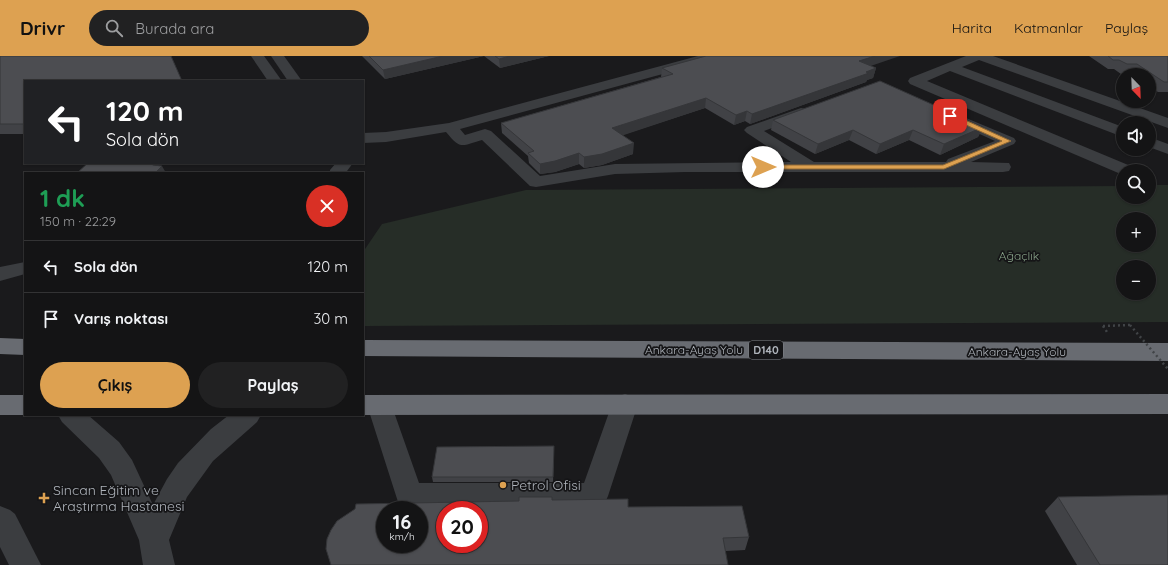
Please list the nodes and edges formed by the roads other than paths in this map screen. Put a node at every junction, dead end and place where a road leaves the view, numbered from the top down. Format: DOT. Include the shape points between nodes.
graph roads {
  1 [pos="257,56"];
  2 [pos="277,56"];
  3 [pos="672,56"];
  4 [pos="713,56"];
  5 [pos="977,56"];
  6 [pos="981,56"];
  7 [pos="951,67"];
  8 [pos="274,80"];
  9 [pos="294,80"];
  10 [pos="818,106"];
  11 [pos="943,113"];
  12 [pos="1168,123"];
  13 [pos="404,125"];
  14 [pos="364,126"];
  15 [pos="450,127"];
  16 [pos="1116,129"];
  17 [pos="386,137"];
  18 [pos="364,138"];
  19 [pos="1156,145"];
  20 [pos="1168,149"];
  21 [pos="364,150"];
  22 [pos="344,164"];
  23 [pos="1116,166"];
  24 [pos="810,167"];
  25 [pos="944,167"];
  26 [pos="1003,167"];
  27 [pos="339,172"];
  28 [pos="24,268"];
  29 [pos="0,274"];
  30 [pos="0,346"];
  31 [pos="24,346"];
  32 [pos="364,348"];
  33 [pos="1168,352"];
  34 [pos="625,404"];
  35 [pos="1168,404"];
  36 [pos="0,405"];
  37 [pos="24,405"];
  38 [pos="372,405"];
  39 [pos="72,416"];
  40 [pos="247,416"];
  41 [pos="0,520"];
  42 [pos="157,552"];
  43 [pos="25,565"];
  1 -- 8 [label="street"];
  2 -- 9 [label="street"];
  3 -- 13 [label="street" via="420,123"];
  4 -- 15 [label="street"];
  5 -- 7 [label="street"];
  6 -- 12 [label="street"];
  7 -- 16 [label="street"];
  7 -- 23 [label="street" via="915,81"];
  10 -- 24 [label="street" via="752,130"];
  11 -- 25 [label="street" via="1008,141"];
  13 -- 14 [label="street"];
  13 -- 17 [label="street"];
  15 -- 17 [label="street"];
  15 -- 24 [label="street" via="462,141 485,134 536,182 616,168"];
  17 -- 18 [label="street"];
  17 -- 21 [label="street"];
  19 -- 20 [label="street"];
  22 -- 27 [label="street"];
  24 -- 25 [label="street"];
  25 -- 26 [label="street"];
  28 -- 29 [label="street"];
  30 -- 31 [label="highway"];
  32 -- 33 [label="highway, Ankara-Ayaş Yolu / D140"];
  34 -- 35 [label="highway"];
  34 -- 38 [label="highway"];
  34 -- 38 [label="street" via="594,496 409,496"];
  36 -- 37 [label="highway"];
  39 -- 42 [label="street" via="109,450 122,468"];
  40 -- 42 [label="street" via="200,456 180,481 167,506"];
  41 -- 43 [label="street"];
}
